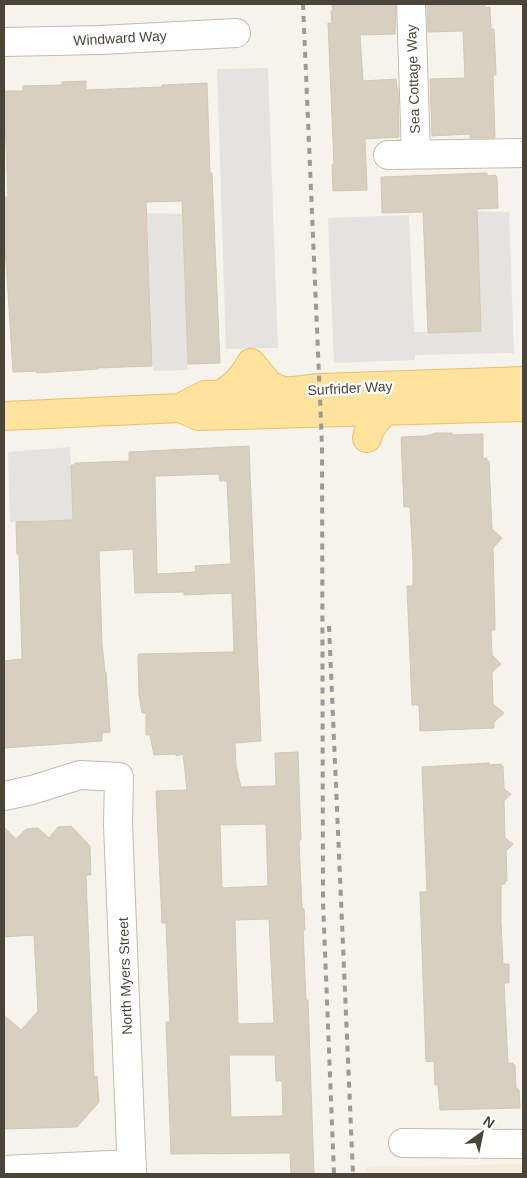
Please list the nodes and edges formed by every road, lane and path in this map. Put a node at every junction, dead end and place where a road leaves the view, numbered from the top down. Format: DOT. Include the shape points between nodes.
graph roads {
  1 [pos="410,4"];
  2 [pos="236,33"];
  3 [pos="4,42"];
  4 [pos="523,153"];
  5 [pos="416,154"];
  6 [pos="388,155"];
  7 [pos="523,381"];
  8 [pos="523,407"];
  9 [pos="180,408"];
  10 [pos="387,410"];
  11 [pos="4,416"];
  12 [pos="367,438"];
  13 [pos="4,796"];
  14 [pos="403,1143"];
  15 [pos="523,1144"];
  16 [pos="132,1169"];
  17 [pos="4,1170"];
  1 -- 5 [label="street, Sea Cottage Way"];
  2 -- 3 [label="street, Windward Way"];
  4 -- 5 [label="street"];
  5 -- 6 [label="street"];
  7 -- 9 [label="main road, Surfrider Way" via="205,395"];
  8 -- 10 [label="main road, Surfrider Way"];
  9 -- 10 [label="main road, Surfrider Way" via="199,416"];
  9 -- 11 [label="main road, Surfrider Way"];
  10 -- 12 [label="main road" via="368,431"];
  13 -- 16 [label="street, North Myers Street" via="80,775 119,777 118,824"];
  14 -- 15 [label="street"];
  16 -- 17 [label="street"];
}
